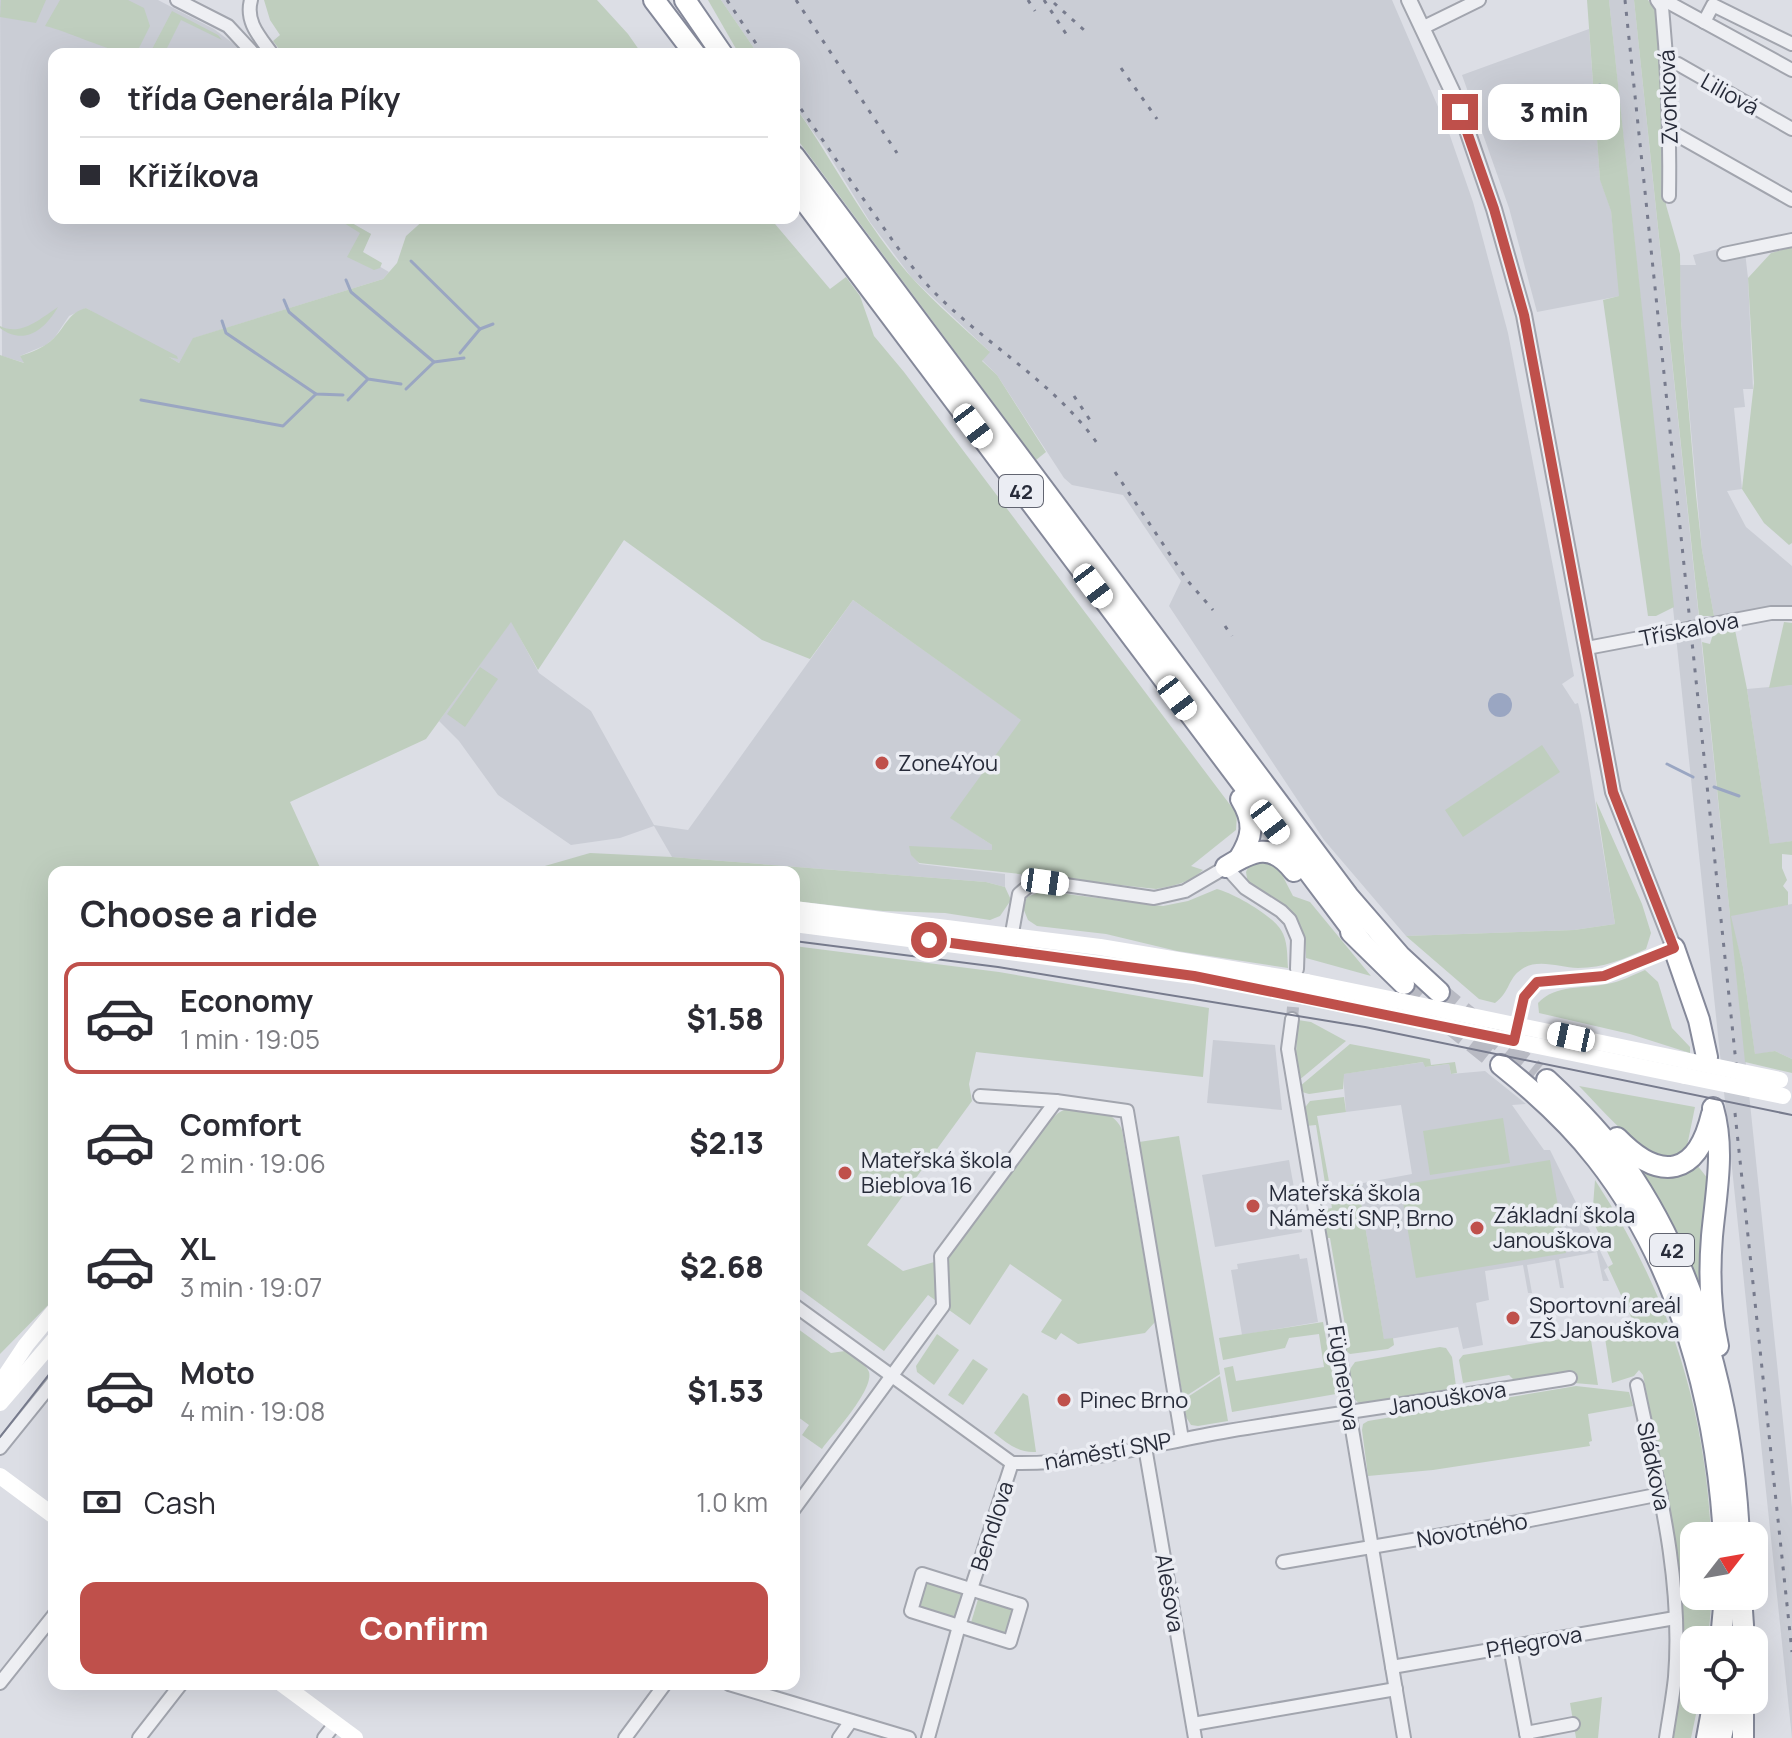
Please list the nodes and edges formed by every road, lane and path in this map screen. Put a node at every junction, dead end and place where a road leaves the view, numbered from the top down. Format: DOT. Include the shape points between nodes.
graph roads {
  1 [pos="177,0"];
  2 [pos="251,0"];
  3 [pos="644,0"];
  4 [pos="654,0"];
  5 [pos="685,0"];
  6 [pos="702,0"];
  7 [pos="1409,0"];
  8 [pos="1479,0"];
  9 [pos="1657,0"];
  10 [pos="1664,0"];
  11 [pos="249,14"];
  12 [pos="1704,22"];
  13 [pos="228,26"];
  14 [pos="1422,28"];
  15 [pos="676,30"];
  16 [pos="1792,44"];
  17 [pos="248,48"];
  18 [pos="268,48"];
  19 [pos="690,48"];
  20 [pos="718,48"];
  21 [pos="730,48"];
  22 [pos="1668,63"];
  23 [pos="1792,70"];
  24 [pos="1792,129"];
  25 [pos="1670,131"];
  26 [pos="800,164"];
  27 [pos="800,195"];
  28 [pos="1669,196"];
  29 [pos="1792,200"];
  30 [pos="1792,240"];
  31 [pos="1724,254"];
  32 [pos="1792,613"];
  33 [pos="1587,648"];
  34 [pos="1194,721"];
  35 [pos="1232,863"];
  36 [pos="800,910"];
  37 [pos="800,925"];
  38 [pos="1360,940"];
  39 [pos="1010,944"];
  40 [pos="1674,948"];
  41 [pos="1399,992"];
  42 [pos="1439,992"];
  43 [pos="1295,993"];
  44 [pos="1513,1030"];
  45 [pos="1707,1057"];
  46 [pos="1501,1065"];
  47 [pos="1684,1068"];
  48 [pos="1787,1089"];
  49 [pos="980,1096"];
  50 [pos="1056,1101"];
  51 [pos="800,1309"];
  52 [pos="48,1318"];
  53 [pos="26,1345"];
  54 [pos="48,1347"];
  55 [pos="0,1369"];
  56 [pos="892,1377"];
  57 [pos="1570,1378"];
  58 [pos="0,1384"];
  59 [pos="1637,1385"];
  60 [pos="48,1388"];
  61 [pos="0,1403"];
  62 [pos="1349,1413"];
  63 [pos="1182,1439"];
  64 [pos="1145,1447"];
  65 [pos="0,1448"];
  66 [pos="1731,1453"];
  67 [pos="1012,1463"];
  68 [pos="0,1476"];
  69 [pos="1661,1494"];
  70 [pos="800,1501"];
  71 [pos="48,1512"];
  72 [pos="1723,1522"];
  73 [pos="1738,1522"];
  74 [pos="1373,1547"];
  75 [pos="1283,1562"];
  76 [pos="971,1589"];
  77 [pos="1675,1618"];
  78 [pos="48,1623"];
  79 [pos="959,1626"];
  80 [pos="1510,1647"];
  81 [pos="1392,1667"];
  82 [pos="0,1683"];
  83 [pos="1396,1689"];
  84 [pos="176,1690"];
  85 [pos="290,1690"];
  86 [pos="661,1690"];
  87 [pos="749,1690"];
  88 [pos="1711,1714"];
  89 [pos="1726,1714"];
  90 [pos="1743,1714"];
  91 [pos="851,1721"];
  92 [pos="335,1724"];
  93 [pos="1193,1724"];
  94 [pos="1573,1724"];
  95 [pos="1527,1735"];
  96 [pos="139,1738"];
  97 [pos="324,1738"];
  98 [pos="355,1738"];
  99 [pos="625,1738"];
  100 [pos="839,1738"];
  101 [pos="909,1738"];
  102 [pos="928,1738"];
  103 [pos="1195,1738"];
  104 [pos="1404,1738"];
  105 [pos="1666,1738"];
  106 [pos="1704,1738"];
  107 [pos="1721,1738"];
  108 [pos="1743,1738"];
  1 -- 13 [label="street"];
  2 -- 11 [label="street"];
  3 -- 15 [label="highway"];
  4 -- 15 [label="highway"];
  5 -- 20 [label="highway"];
  6 -- 21 [label="highway"];
  7 -- 14 [label="street"];
  8 -- 14 [label="street"];
  9 -- 22 [label="street, Zvonková"];
  10 -- 12 [label="street"];
  11 -- 13 [label="street"];
  11 -- 18 [label="street"];
  12 -- 16 [label="street" via="1713,5"];
  12 -- 23 [label="street"];
  13 -- 17 [label="street"];
  14 -- 33 [label="street" via="1468,133 1524,315"];
  15 -- 19 [label="highway"];
  22 -- 24 [label="street, Liliová"];
  22 -- 25 [label="street, Zvonková"];
  25 -- 28 [label="street, Zvonková"];
  25 -- 29 [label="street"];
  26 -- 42 [label="highway, 42" via="1339,884 1387,942"];
  27 -- 34 [label="highway, 42"];
  30 -- 31 [label="street"];
  32 -- 33 [label="street, Třískalova"];
  33 -- 40 [label="street" via="1613,792"];
  34 -- 35 [label="highway, 42" via="1251,818 1252,835"];
  34 -- 38 [label="highway, 42"];
  35 -- 38 [label="highway, 42" via="1257,852 1278,854 1320,904"];
  35 -- 39 [label="street" via="1185,891 1154,898 1032,883 1019,894"];
  35 -- 43 [label="street, Fügnerova" via="1245,888 1290,920 1298,939"];
  36 -- 39 [label="main road"];
  37 -- 39 [label="main road"];
  38 -- 41 [label="highway, 42"];
  39 -- 43 [label="main road"];
  40 -- 44 [label="main road" via="1604,976 1537,982 1527,992"];
  40 -- 45 [label="highway"];
  41 -- 43 [label="main road"];
  41 -- 44 [label="main road, bridge"];
  43 -- 44 [label="main road, bridge" via="1420,1021"];
  43 -- 62 [label="street, Fügnerova" via="1288,1049"];
  44 -- 47 [label="main road"];
  44 -- 47 [label="main road" via="1536,1045"];
  46 -- 72 [label="highway, 42" via="1554,1110 1590,1150 1649,1242 1698,1371 1715,1447"];
  47 -- 48 [label="main road, bridge"];
  49 -- 50 [label="street, náměstí SNP"];
  50 -- 56 [label="street" via="941,1256 943,1306"];
  50 -- 63 [label="street, náměstí SNP" via="1127,1111"];
  51 -- 56 [label="street, náměstí SNP"];
  52 -- 53 [label="main road"];
  53 -- 55 [label="main road"];
  53 -- 58 [label="main road"];
  54 -- 61 [label="main road"];
  56 -- 67 [label="street, náměstí SNP"];
  56 -- 70 [label="street"];
  57 -- 62 [label="street, Janouškova"];
  59 -- 69 [label="street, Sládkova"];
  60 -- 65 [label="street"];
  62 -- 63 [label="street, Janouškova"];
  62 -- 74 [label="street, Fügnerova"];
  63 -- 64 [label="street, náměstí SNP"];
  64 -- 67 [label="street, náměstí SNP" via="1043,1464"];
  64 -- 93 [label="street, Alešova"];
  66 -- 66 [label="highway, 42" via="1730,1414 1711,1302 1720,1154 1713,1108 1700,1148 1684,1162 1660,1167 1637,1157 1542,1076 1607,1141 1666,1236 1708,1351"];
  66 -- 73 [label="highway, 42"];
  67 -- 76 [label="street, Bendlova"];
  68 -- 71 [label="main road"];
  69 -- 74 [label="street, Novotného"];
  69 -- 77 [label="street, Sládkova"];
  74 -- 75 [label="street, Novotného"];
  74 -- 81 [label="street, Fügnerova"];
  76 -- 79 [label="street, Bendlova"];
  76 -- 79 [label="street, Bendlova" via="922,1574 911,1611"];
  76 -- 79 [label="street, Bendlova" via="1021,1605 1010,1642"];
  77 -- 80 [label="street, Pflegrova"];
  77 -- 105 [label="street, Sládkova" via="1675,1677"];
  78 -- 82 [label="street"];
  79 -- 102 [label="street, Bendlova"];
  80 -- 81 [label="street, Pflegrova"];
  80 -- 95 [label="street"];
  81 -- 83 [label="street, Fügnerova"];
  83 -- 93 [label="street"];
  83 -- 104 [label="street, Fügnerova"];
  84 -- 96 [label="street"];
  85 -- 92 [label="main road"];
  86 -- 99 [label="street"];
  87 -- 91 [label="street"];
  88 -- 106 [label="highway"];
  89 -- 107 [label="highway"];
  90 -- 108 [label="highway"];
  91 -- 100 [label="street"];
  91 -- 101 [label="street"];
  92 -- 97 [label="street"];
  92 -- 98 [label="main road"];
  93 -- 103 [label="street, Alešova"];
  94 -- 95 [label="street"];
}
